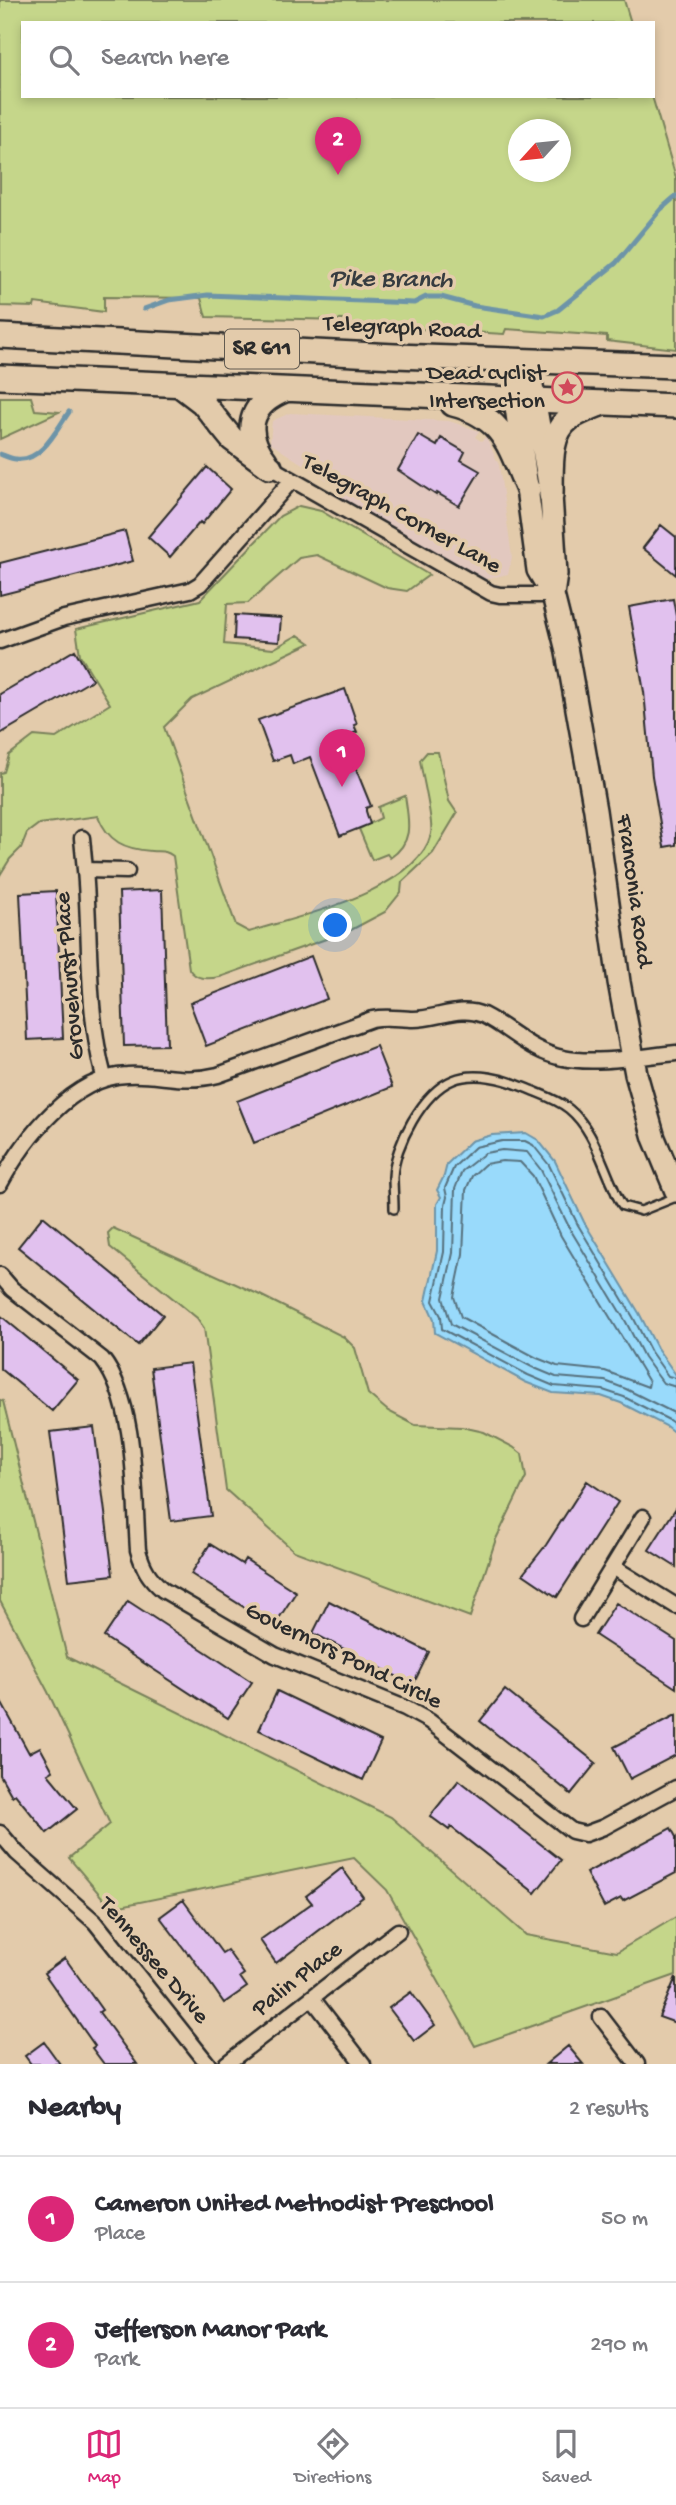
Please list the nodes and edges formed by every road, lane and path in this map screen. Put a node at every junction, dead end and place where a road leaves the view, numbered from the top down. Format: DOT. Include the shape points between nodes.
graph roads {
  1 [pos="0,336"];
  2 [pos="525,361"];
  3 [pos="676,366"];
  4 [pos="0,376"];
  5 [pos="181,386"];
  6 [pos="286,390"];
  7 [pos="374,392"];
  8 [pos="525,399"];
  9 [pos="604,403"];
  10 [pos="676,406"];
  11 [pos="270,467"];
  12 [pos="292,480"];
  13 [pos="528,490"];
  14 [pos="551,495"];
  15 [pos="553,595"];
  16 [pos="0,641"];
  17 [pos="82,838"];
  18 [pos="85,870"];
  19 [pos="127,871"];
  20 [pos="676,1053"];
  21 [pos="632,1057"];
  22 [pos="104,1077"];
  23 [pos="0,1184"];
  24 [pos="676,1191"];
  25 [pos="676,1197"];
  26 [pos="394,1209"];
  27 [pos="0,1275"];
  28 [pos="643,1517"];
  29 [pos="613,1567"];
  30 [pos="676,1606"];
  31 [pos="581,1619"];
  32 [pos="676,1788"];
  33 [pos="0,1833"];
  34 [pos="398,1931"];
  35 [pos="312,1998"];
  36 [pos="601,2017"];
  37 [pos="208,2064"];
  38 [pos="226,2064"];
  39 [pos="363,2064"];
  40 [pos="637,2064"];
  1 -- 2 [label="main road, Telegraph Road / SR 611"];
  2 -- 3 [label="main road, Telegraph Road / SR 611"];
  2 -- 8 [label="main road, Franconia Road"];
  4 -- 5 [label="main road, SR 611"];
  5 -- 6 [label="main road, SR 611"];
  5 -- 11 [label="main road" via="202,402 232,439"];
  6 -- 7 [label="main road, SR 611"];
  6 -- 11 [label="main road" via="261,404 251,427 255,444"];
  7 -- 8 [label="main road, SR 611"];
  7 -- 13 [label="main road" via="446,402 489,419 506,440"];
  8 -- 9 [label="main road, SR 611"];
  8 -- 13 [label="main road, Franconia Road"];
  8 -- 14 [label="main road, Franconia Road"];
  9 -- 10 [label="main road, SR 611"];
  9 -- 14 [label="main road" via="561,426 555,439"];
  11 -- 12 [label="street, Telegraph Corner Lane"];
  12 -- 15 [label="street, Telegraph Corner Lane" via="491,593"];
  12 -- 16 [label="street" via="190,590 64,618"];
  13 -- 15 [label="main road, Franconia Road" via="538,570"];
  14 -- 15 [label="main road, Franconia Road"];
  15 -- 21 [label="main road, Franconia Road" via="595,810"];
  17 -- 18 [label="street, Grovehurst Place"];
  18 -- 19 [label="street, Grovehurst Place"];
  18 -- 22 [label="street, Grovehurst Place" via="92,1008"];
  20 -- 21 [label="street"];
  21 -- 22 [label="street" via="566,1059 536,1050 481,1014 457,1012 415,1019 372,1019 200,1079"];
  21 -- 24 [label="main road, Franconia Road" via="654,1138"];
  22 -- 23 [label="street" via="67,1100 32,1135"];
  25 -- 26 [label="lane" via="641,1211 623,1206 593,1139 568,1107 510,1082 466,1077 442,1085 417,1115 397,1157"];
  27 -- 32 [label="street, Governors Pond Circle" via="111,1370 128,1425 138,1550 151,1580 163,1590 275,1655 429,1721 572,1831 585,1834"];
  28 -- 29 [label="street"];
  29 -- 30 [label="street"];
  29 -- 31 [label="street"];
  33 -- 37 [label="street, Tennessee Drive" via="16,1853 95,1922"];
  34 -- 35 [label="street, Palin Place"];
  35 -- 38 [label="street, Palin Place"];
  35 -- 39 [label="street"];
  36 -- 40 [label="street"];
}
